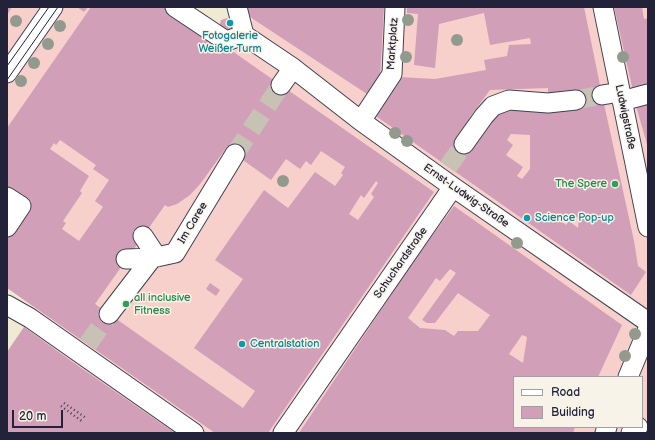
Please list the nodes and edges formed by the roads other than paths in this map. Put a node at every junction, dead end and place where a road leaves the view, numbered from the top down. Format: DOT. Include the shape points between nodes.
graph roads {
  1 [pos="53,7"];
  2 [pos="175,7"];
  3 [pos="237,7"];
  4 [pos="395,7"];
  5 [pos="603,7"];
  6 [pos="244,35"];
  7 [pos="293,68"];
  8 [pos="7,73"];
  9 [pos="281,85"];
  10 [pos="648,94"];
  11 [pos="614,96"];
  12 [pos="576,100"];
  13 [pos="361,121"];
  14 [pos="464,144"];
  15 [pos="234,154"];
  16 [pos="447,177"];
  17 [pos="7,197"];
  18 [pos="7,227"];
  19 [pos="648,227"];
  20 [pos="143,236"];
  21 [pos="154,257"];
  22 [pos="126,259"];
  23 [pos="7,305"];
  24 [pos="109,314"];
  25 [pos="646,323"];
  26 [pos="628,376"];
  27 [pos="194,433"];
  28 [pos="283,433"];
  1 -- 8 [label="street"];
  2 -- 6 [label="street" via="226,41"];
  3 -- 6 [label="street"];
  4 -- 13 [label="street, Marktplatz" via="392,74"];
  5 -- 11 [label="street, Ludwigstraße"];
  6 -- 7 [label="street, Ernst-Ludwig-Straße"];
  7 -- 9 [label="street"];
  7 -- 13 [label="street, Ernst-Ludwig-Straße"];
  10 -- 11 [label="street"];
  11 -- 19 [label="street, Ludwigstraße"];
  12 -- 14 [label="street" via="548,103 509,100 493,106"];
  13 -- 16 [label="street, Ernst-Ludwig-Straße"];
  15 -- 21 [label="street, Im Caree" via="174,253"];
  16 -- 25 [label="street, Ernst-Ludwig-Straße"];
  16 -- 28 [label="street, Schuchardstraße" via="353,343"];
  17 -- 18 [label="street" via="21,206"];
  20 -- 21 [label="street"];
  21 -- 22 [label="street, Im Caree"];
  21 -- 24 [label="street"];
  23 -- 27 [label="street" via="30,318"];
  25 -- 26 [label="street"];
}
